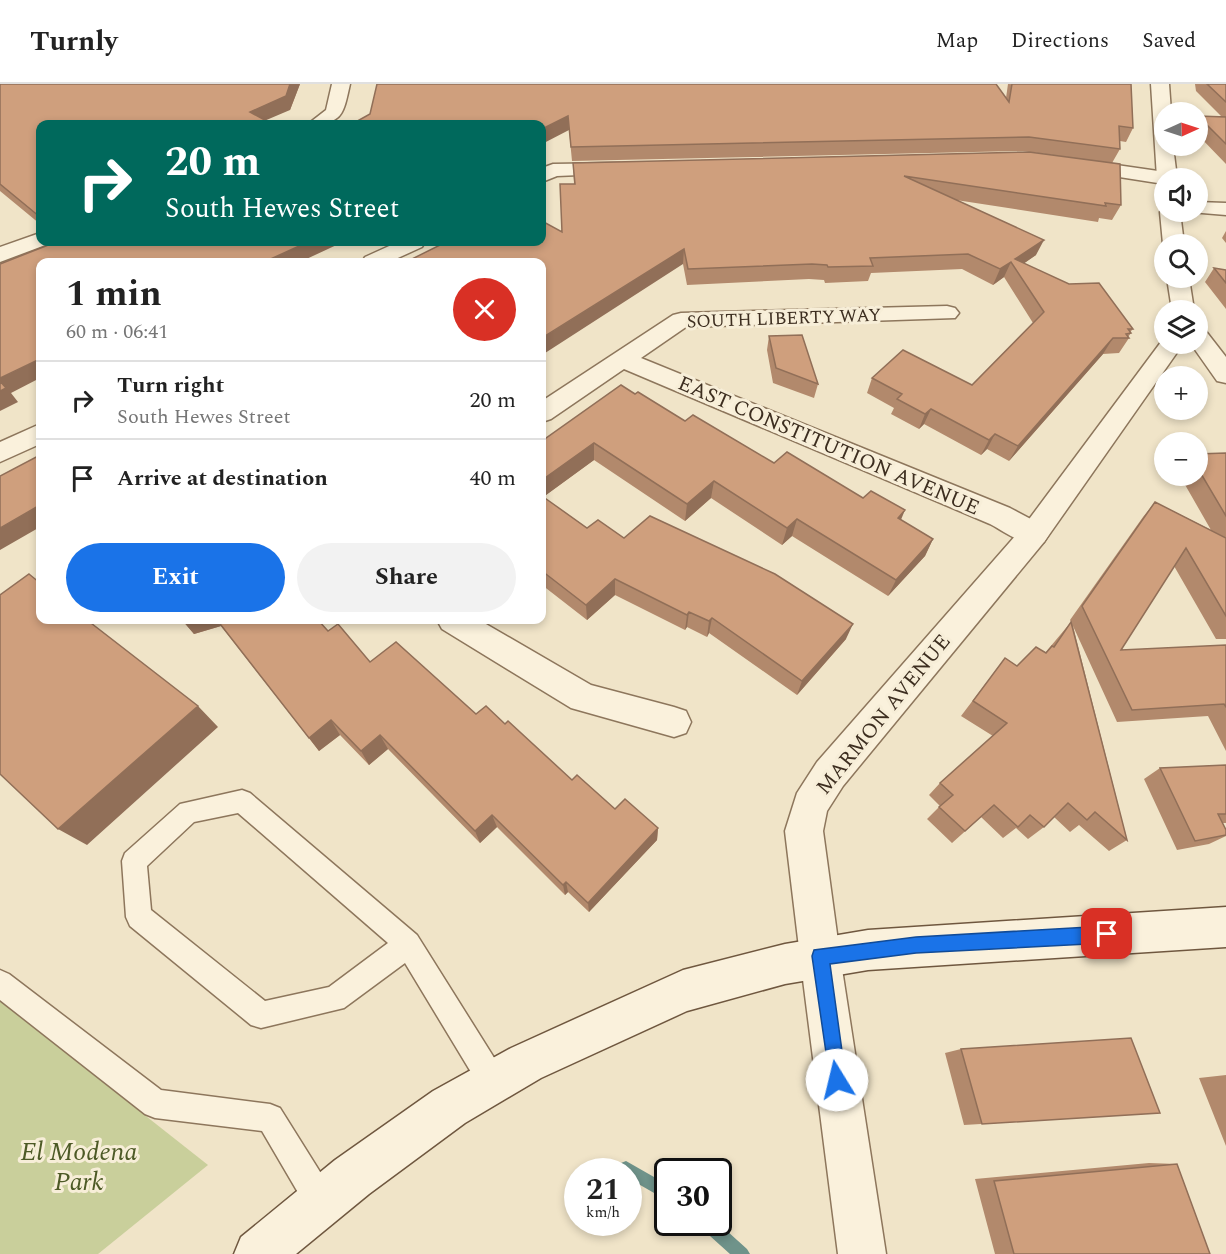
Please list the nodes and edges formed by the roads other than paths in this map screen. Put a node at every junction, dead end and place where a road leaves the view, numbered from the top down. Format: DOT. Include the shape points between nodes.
graph roads {
  1 [pos="342,84"];
  2 [pos="1160,84"];
  3 [pos="1161,102"];
  4 [pos="323,120"];
  5 [pos="1056,163"];
  6 [pos="635,168"];
  7 [pos="546,174"];
  8 [pos="1154,176"];
  9 [pos="1208,208"];
  10 [pos="1226,209"];
  11 [pos="36,240"];
  12 [pos="406,246"];
  13 [pos="0,255"];
  14 [pos="381,258"];
  15 [pos="947,313"];
  16 [pos="1208,350"];
  17 [pos="1164,354"];
  18 [pos="622,358"];
  19 [pos="1226,375"];
  20 [pos="546,409"];
  21 [pos="36,435"];
  22 [pos="0,453"];
  23 [pos="1034,534"];
  24 [pos="460,624"];
  25 [pos="674,722"];
  26 [pos="1226,927"];
  27 [pos="408,944"];
  28 [pos="820,956"];
  29 [pos="0,983"];
  30 [pos="493,1082"];
  31 [pos="321,1202"];
  32 [pos="258,1254"];
  33 [pos="862,1254"];
  1 -- 4 [label="street" via="334,113"];
  2 -- 3 [label="street"];
  5 -- 8 [label="street"];
  6 -- 7 [label="street" via="553,170"];
  9 -- 10 [label="street"];
  11 -- 13 [label="street"];
  12 -- 14 [label="street"];
  15 -- 18 [label="street, SOUTH LIBERTY WAY" via="681,320"];
  16 -- 19 [label="street"];
  17 -- 23 [label="street, MARMON AVENUE"];
  18 -- 20 [label="street, SOUTH LIBERTY WAY"];
  18 -- 23 [label="street, EAST CONSTITUTION AVENUE" via="1000,516"];
  21 -- 22 [label="street"];
  23 -- 28 [label="street, MARMON AVENUE" via="830,774 810,805 804,831"];
  24 -- 25 [label="street" via="583,698"];
  26 -- 28 [label="street" via="916,945"];
  27 -- 27 [label="lane" via="242,801 188,812 134,861 139,917 261,1015 335,999"];
  27 -- 30 [label="lane"];
  28 -- 30 [label="street" via="683,991"];
  28 -- 33 [label="street, MARMON AVENUE"];
  29 -- 31 [label="lane" via="155,1104 270,1118"];
  30 -- 31 [label="street" via="449,1107"];
  31 -- 32 [label="street"];
}
